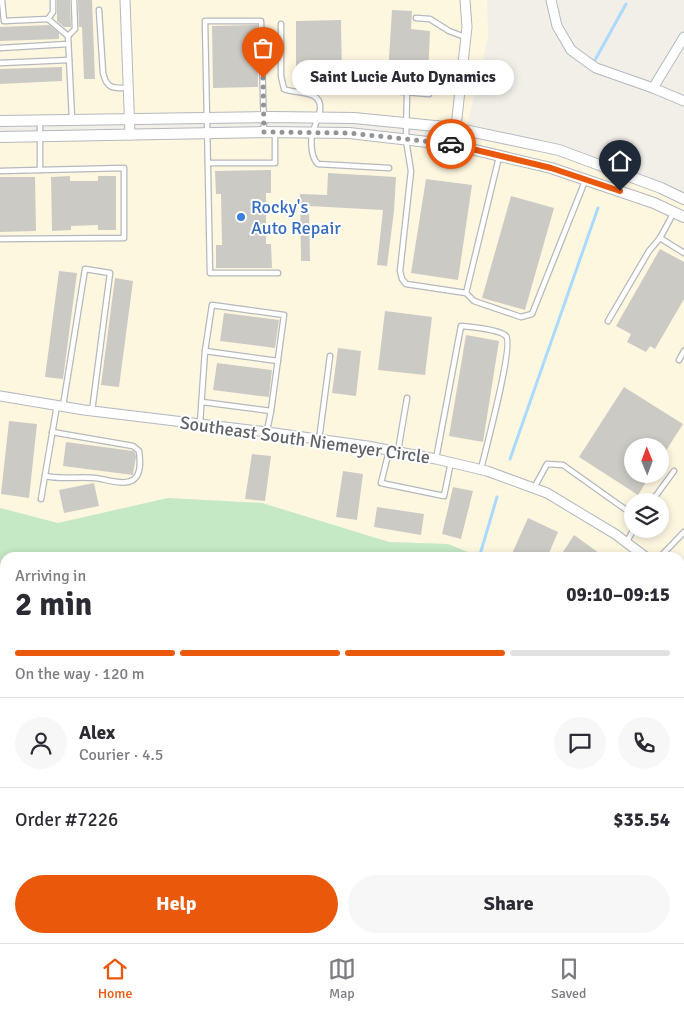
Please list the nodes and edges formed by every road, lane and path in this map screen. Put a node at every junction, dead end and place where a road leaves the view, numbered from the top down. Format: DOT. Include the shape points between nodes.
graph roads {
  1 [pos="2,0"];
  2 [pos="53,0"];
  3 [pos="74,0"];
  4 [pos="125,0"];
  5 [pos="465,0"];
  6 [pos="551,0"];
  7 [pos="100,10"];
  8 [pos="416,18"];
  9 [pos="48,19"];
  10 [pos="281,24"];
  11 [pos="68,36"];
  12 [pos="466,37"];
  13 [pos="684,37"];
  14 [pos="68,44"];
  15 [pos="0,48"];
  16 [pos="69,60"];
  17 [pos="0,63"];
  18 [pos="129,88"];
  19 [pos="653,88"];
  20 [pos="380,90"];
  21 [pos="407,92"];
  22 [pos="428,94"];
  23 [pos="684,101"];
  24 [pos="264,117"];
  25 [pos="207,118"];
  26 [pos="319,118"];
  27 [pos="40,120"];
  28 [pos="72,120"];
  29 [pos="130,120"];
  30 [pos="0,121"];
  31 [pos="407,123"];
  32 [pos="455,128"];
  33 [pos="270,132"];
  34 [pos="312,133"];
  35 [pos="208,134"];
  36 [pos="130,135"];
  37 [pos="40,136"];
  38 [pos="0,137"];
  39 [pos="406,140"];
  40 [pos="454,145"];
  41 [pos="500,156"];
  42 [pos="208,164"];
  43 [pos="389,168"];
  44 [pos="40,170"];
  45 [pos="0,171"];
  46 [pos="586,180"];
  47 [pos="684,199"];
  48 [pos="674,212"];
  49 [pos="684,217"];
  50 [pos="660,238"];
  51 [pos="0,239"];
  52 [pos="684,253"];
  53 [pos="278,273"];
  54 [pos="466,293"];
  55 [pos="608,321"];
  56 [pos="684,351"];
  57 [pos="205,352"];
  58 [pos="330,356"];
  59 [pos="679,360"];
  60 [pos="278,361"];
  61 [pos="0,396"];
  62 [pos="407,398"];
  63 [pos="202,402"];
  64 [pos="60,406"];
  65 [pos="92,410"];
  66 [pos="271,411"];
  67 [pos="200,425"];
  68 [pos="52,432"];
  69 [pos="267,432"];
  70 [pos="319,440"];
  71 [pos="393,450"];
  72 [pos="436,459"];
  73 [pos="451,462"];
  74 [pos="480,470"];
  75 [pos="674,471"];
  76 [pos="45,476"];
  77 [pos="534,488"];
  78 [pos="658,493"];
  79 [pos="41,499"];
  80 [pos="624,508"];
  81 [pos="684,532"];
  82 [pos="629,538"];
  83 [pos="626,543"];
  84 [pos="639,552"];
  85 [pos="665,552"];
  1 -- 9 [label="lane" via="4,21"];
  2 -- 9 [label="lane" via="53,12"];
  3 -- 11 [label="lane" via="75,29"];
  4 -- 18 [label="street"];
  5 -- 12 [label="street"];
  6 -- 19 [label="street" via="557,26 572,50 596,68"];
  7 -- 18 [label="lane" via="105,81 113,88"];
  8 -- 12 [label="lane" via="430,19 449,32"];
  9 -- 11 [label="lane"];
  10 -- 26 [label="lane" via="284,89 316,97"];
  11 -- 14 [label="lane"];
  12 -- 32 [label="street"];
  13 -- 19 [label="street"];
  14 -- 15 [label="lane"];
  14 -- 16 [label="lane"];
  16 -- 17 [label="lane"];
  16 -- 28 [label="lane"];
  18 -- 29 [label="street"];
  19 -- 23 [label="street"];
  20 -- 21 [label="lane"];
  21 -- 22 [label="lane"];
  21 -- 31 [label="lane"];
  24 -- 25 [label="street"];
  24 -- 25 [label="lane" via="261,21 205,21"];
  24 -- 26 [label="street"];
  24 -- 33 [label="lane"];
  25 -- 29 [label="street"];
  25 -- 35 [label="lane"];
  26 -- 31 [label="street"];
  26 -- 34 [label="lane"];
  27 -- 28 [label="street"];
  27 -- 30 [label="street"];
  27 -- 37 [label="lane"];
  28 -- 29 [label="street"];
  29 -- 36 [label="street"];
  31 -- 32 [label="street"];
  31 -- 39 [label="lane"];
  32 -- 40 [label="street"];
  32 -- 47 [label="street" via="559,150"];
  33 -- 34 [label="street"];
  33 -- 35 [label="street"];
  33 -- 42 [label="lane" via="275,163"];
  34 -- 39 [label="street" via="350,133"];
  34 -- 43 [label="lane" via="312,156 318,164"];
  35 -- 36 [label="street"];
  35 -- 42 [label="lane"];
  36 -- 37 [label="street"];
  37 -- 38 [label="street"];
  37 -- 44 [label="lane"];
  39 -- 40 [label="street"];
  39 -- 54 [label="lane" via="411,171 400,271 402,279 406,284"];
  40 -- 41 [label="street"];
  41 -- 46 [label="street"];
  41 -- 54 [label="lane"];
  42 -- 53 [label="lane" via="210,273"];
  44 -- 45 [label="lane"];
  44 -- 51 [label="lane" via="124,168 124,238"];
  46 -- 48 [label="street"];
  46 -- 54 [label="lane" via="532,314 521,317 474,301"];
  48 -- 49 [label="street"];
  48 -- 50 [label="lane"];
  50 -- 52 [label="lane"];
  50 -- 55 [label="lane"];
  56 -- 59 [label="lane"];
  57 -- 60 [label="lane"];
  57 -- 60 [label="lane" via="212,305 284,315"];
  57 -- 63 [label="lane"];
  58 -- 70 [label="lane"];
  60 -- 66 [label="lane"];
  61 -- 64 [label="street, Southeast South Niemeyer Circle"];
  62 -- 71 [label="lane"];
  63 -- 66 [label="lane"];
  63 -- 67 [label="lane"];
  64 -- 65 [label="street, Southeast South Niemeyer Circle"];
  64 -- 65 [label="lane" via="85,269 110,273"];
  64 -- 68 [label="lane"];
  65 -- 67 [label="street, Southeast South Niemeyer Circle"];
  66 -- 69 [label="lane"];
  67 -- 69 [label="street, Southeast South Niemeyer Circle"];
  68 -- 76 [label="lane"];
  68 -- 76 [label="lane" via="133,446 139,451 139,473 127,482"];
  69 -- 70 [label="street, Southeast South Niemeyer Circle"];
  70 -- 71 [label="street, Southeast South Niemeyer Circle"];
  71 -- 72 [label="street, Southeast South Niemeyer Circle"];
  71 -- 73 [label="lane" via="382,482 444,496"];
  72 -- 73 [label="street, Southeast South Niemeyer Circle"];
  72 -- 74 [label="lane" via="461,326 498,332 507,336 506,358 491,434"];
  73 -- 74 [label="street, Southeast South Niemeyer Circle"];
  74 -- 77 [label="street, Southeast South Niemeyer Circle"];
  75 -- 78 [label="lane"];
  76 -- 79 [label="lane"];
  77 -- 80 [label="lane" via="547,464 563,464"];
  77 -- 83 [label="street, Southeast South Niemeyer Circle"];
  81 -- 85 [label="lane"];
  82 -- 83 [label="lane"];
  83 -- 84 [label="street, Southeast South Niemeyer Circle"];
}
